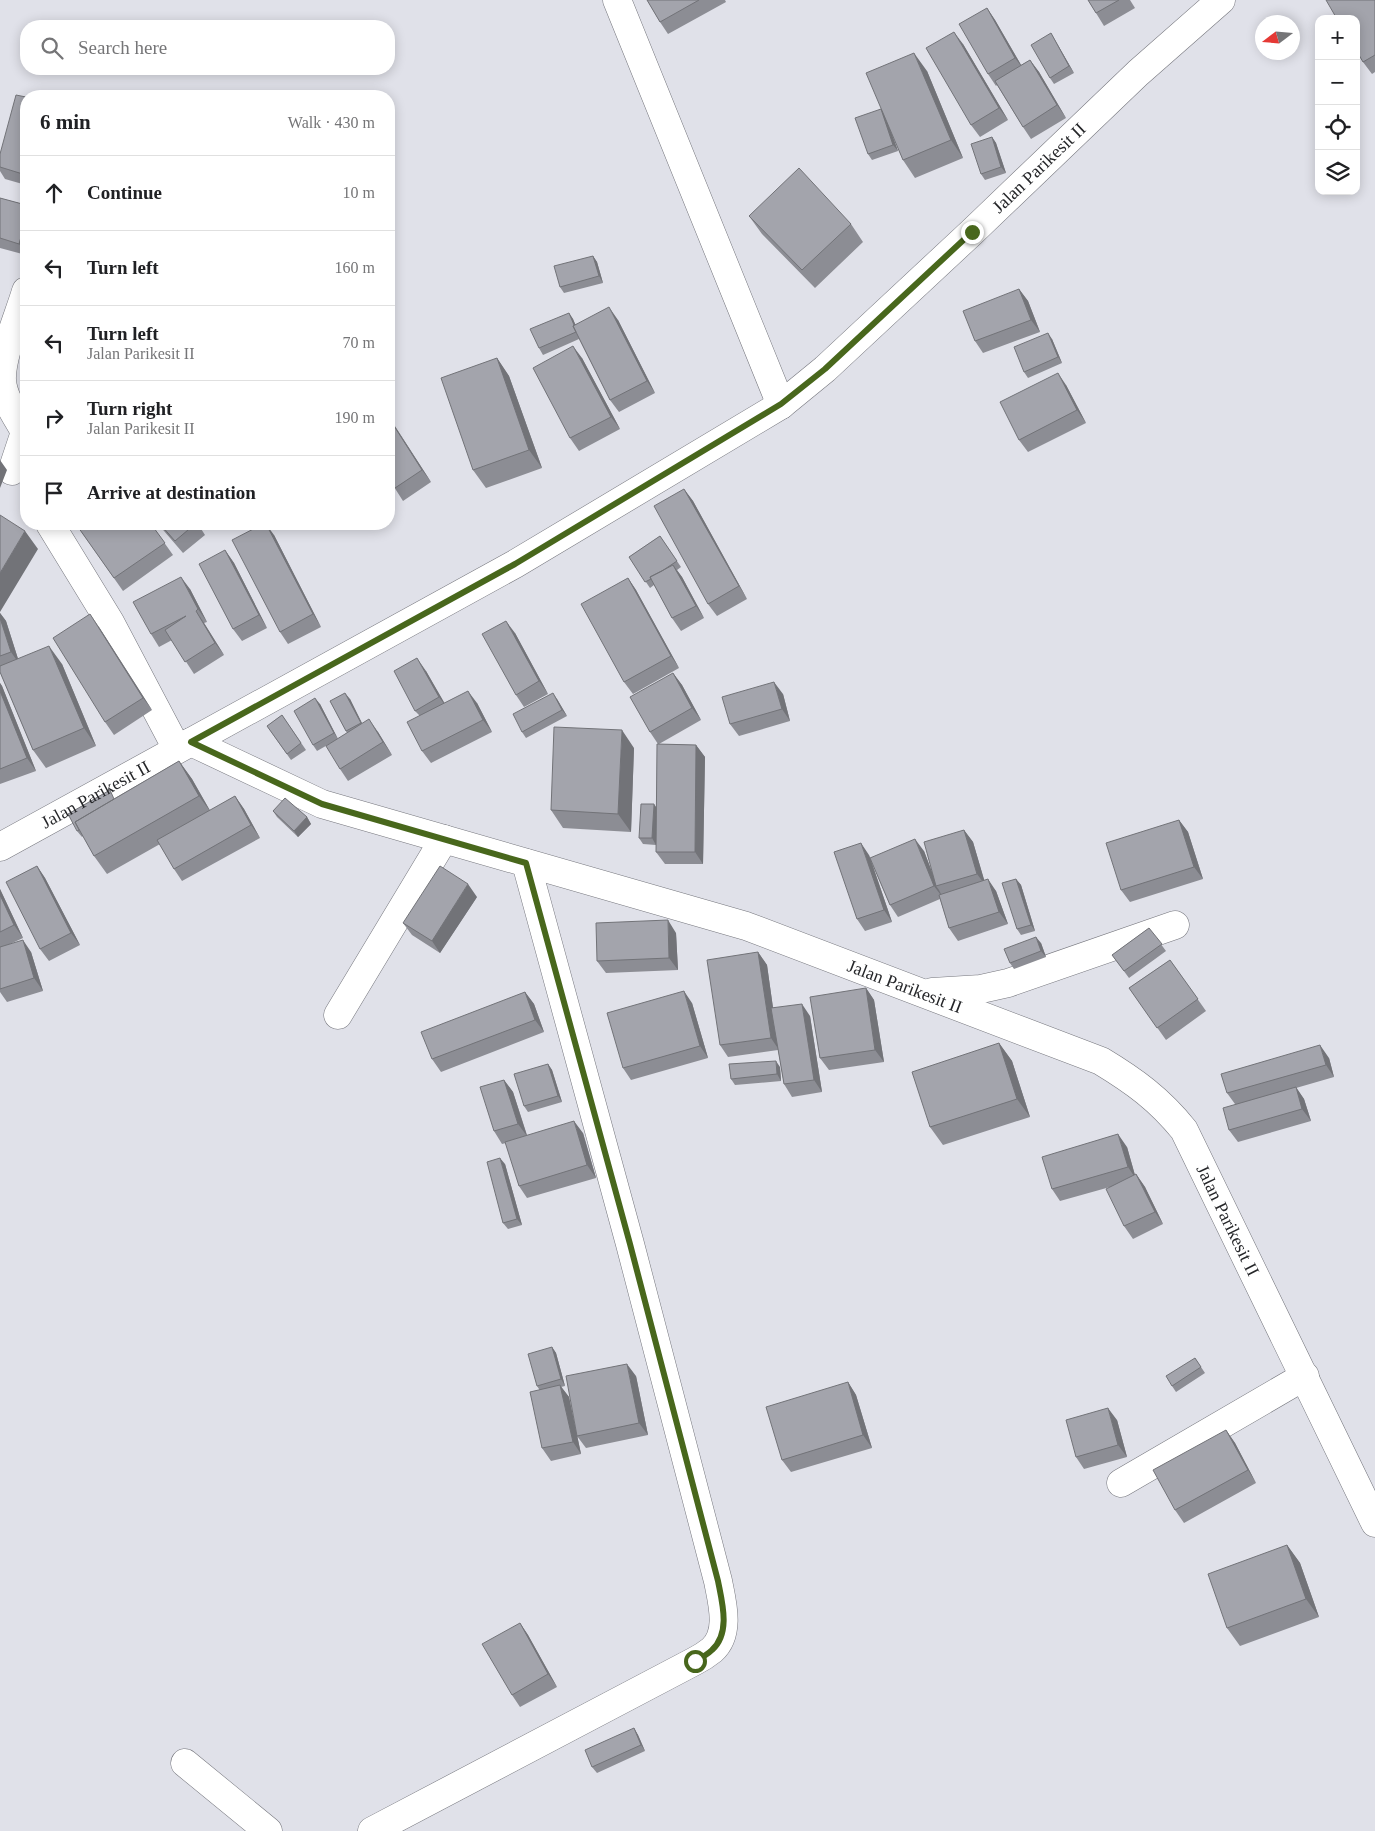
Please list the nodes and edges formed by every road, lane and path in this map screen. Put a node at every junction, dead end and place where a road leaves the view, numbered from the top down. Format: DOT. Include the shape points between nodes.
graph roads {
  1 [pos="617,0"];
  2 [pos="1221,0"];
  3 [pos="20,310"];
  4 [pos="781,404"];
  5 [pos="20,421"];
  6 [pos="20,450"];
  7 [pos="13,472"];
  8 [pos="54,530"];
  9 [pos="184,745"];
  10 [pos="444,839"];
  11 [pos="0,847"];
  12 [pos="526,863"];
  13 [pos="1175,925"];
  14 [pos="923,993"];
  15 [pos="338,1015"];
  16 [pos="1305,1376"];
  17 [pos="1121,1483"];
  18 [pos="1375,1522"];
  19 [pos="185,1763"];
  20 [pos="268,1831"];
  21 [pos="372,1831"];
  1 -- 4 [label="street"];
  2 -- 4 [label="street, Jalan Parikesit II" via="1138,73 825,369"];
  3 -- 5 [label="street" via="4,362 2,381"];
  4 -- 9 [label="street, Jalan Parikesit II" via="515,564"];
  6 -- 7 [label="street"];
  8 -- 9 [label="street"];
  9 -- 10 [label="street, Jalan Parikesit II" via="322,804"];
  9 -- 11 [label="street, Jalan Parikesit II"];
  10 -- 12 [label="street, Jalan Parikesit II"];
  10 -- 15 [label="street"];
  12 -- 14 [label="street, Jalan Parikesit II" via="746,926"];
  12 -- 21 [label="street" via="718,1581 724,1630 714,1649 695,1661"];
  13 -- 14 [label="street" via="1008,983 981,989"];
  14 -- 16 [label="street, Jalan Parikesit II" via="1100,1061 1148,1092 1170,1112 1188,1138"];
  16 -- 17 [label="street"];
  16 -- 18 [label="street, Jalan Parikesit II"];
  19 -- 20 [label="street"];
}
